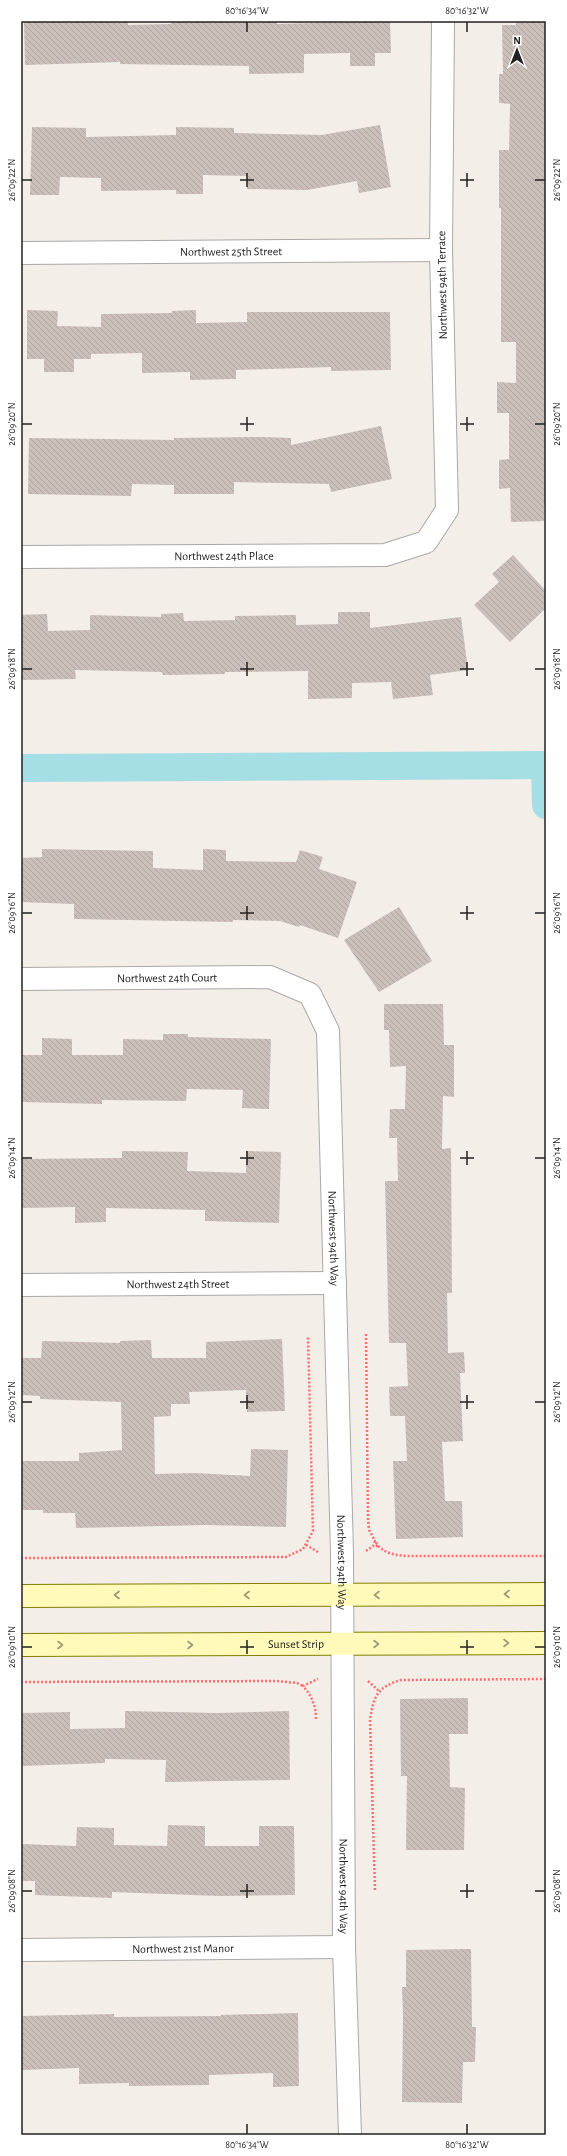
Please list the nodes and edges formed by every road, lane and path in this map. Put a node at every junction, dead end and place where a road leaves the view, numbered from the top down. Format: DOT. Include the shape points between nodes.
graph roads {
  1 [pos="443,21"];
  2 [pos="441,250"];
  3 [pos="21,253"];
  4 [pos="426,542"];
  5 [pos="21,556"];
  6 [pos="21,979"];
  7 [pos="310,994"];
  8 [pos="335,1283"];
  9 [pos="21,1285"];
  10 [pos="366,1334"];
  11 [pos="308,1337"];
  12 [pos="375,1541"];
  13 [pos="378,1546"];
  14 [pos="546,1556"];
  15 [pos="21,1558"];
  16 [pos="546,1594"];
  17 [pos="342,1595"];
  18 [pos="21,1596"];
  19 [pos="546,1643"];
  20 [pos="342,1644"];
  21 [pos="21,1645"];
  22 [pos="546,1679"];
  23 [pos="21,1682"];
  24 [pos="303,1686"];
  25 [pos="375,1890"];
  26 [pos="344,1947"];
  27 [pos="21,1950"];
  28 [pos="350,2135"];
  1 -- 2 [label="street, Northwest 94th Terrace"];
  2 -- 3 [label="street, Northwest 25th Street"];
  2 -- 4 [label="street, Northwest 94th Terrace" via="447,510"];
  4 -- 5 [label="street, Northwest 24th Place" via="385,555"];
  6 -- 7 [label="street, Northwest 24th Court" via="270,977"];
  7 -- 8 [label="street, Northwest 94th Way" via="328,1031"];
  8 -- 9 [label="street, Northwest 24th Street"];
  8 -- 17 [label="street, Northwest 94th Way"];
  10 -- 12 [label="path" via="368,1520"];
  11 -- 15 [label="path" via="313,1531 303,1549 286,1557"];
  13 -- 14 [label="path" via="392,1555 406,1556"];
  16 -- 17 [label="street, one-way"];
  17 -- 18 [label="street, one-way"];
  17 -- 20 [label="street, Northwest 94th Way"];
  20 -- 19 [label="street, Sunset Strip, one-way"];
  21 -- 20 [label="street, Sunset Strip, one-way"];
  20 -- 26 [label="street, Northwest 94th Way"];
  22 -- 25 [label="path" via="401,1680 388,1684 379,1691 374,1700 370,1719"];
  23 -- 24 [label="path" via="276,1681"];
  26 -- 27 [label="street, Northwest 21st Manor"];
  26 -- 28 [label="street, Northwest 94th Way"];
}
